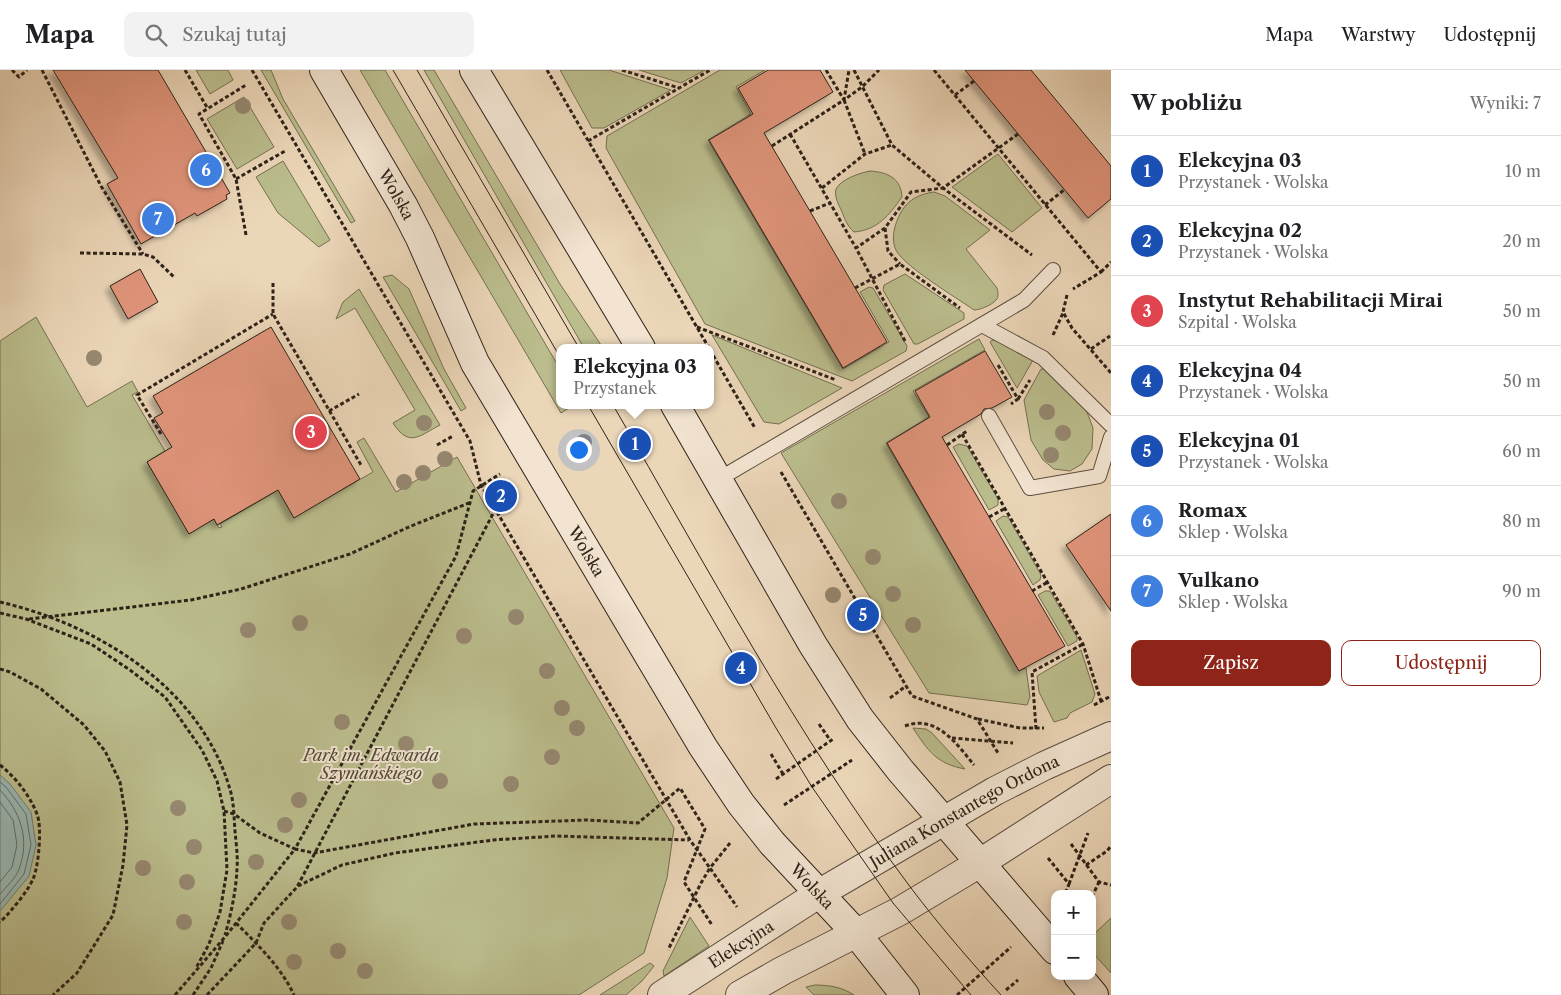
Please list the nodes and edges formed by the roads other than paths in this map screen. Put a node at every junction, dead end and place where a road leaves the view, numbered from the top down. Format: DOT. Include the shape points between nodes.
graph roads {
  1 [pos="324,70"];
  2 [pos="474,70"];
  3 [pos="1052,270"];
  4 [pos="982,325"];
  5 [pos="639,344"];
  6 [pos="677,409"];
  7 [pos="989,416"];
  8 [pos="1111,425"];
  9 [pos="1111,437"];
  10 [pos="719,479"];
  11 [pos="1111,736"];
  12 [pos="1111,779"];
  13 [pos="943,822"];
  14 [pos="980,863"];
  15 [pos="820,893"];
  16 [pos="856,933"];
  17 [pos="1051,945"];
  18 [pos="1081,980"];
  19 [pos="662,995"];
  20 [pos="740,995"];
  21 [pos="905,995"];
  22 [pos="1094,995"];
  1 -- 15 [label="main road, Wolska" via="403,205 475,363 698,739 772,844"];
  2 -- 5 [label="main road"];
  3 -- 4 [label="lane" via="1024,300"];
  4 -- 8 [label="lane" via="1042,358"];
  4 -- 10 [label="lane"];
  6 -- 10 [label="main road"];
  7 -- 9 [label="lane" via="1030,488 1099,476"];
  10 -- 13 [label="main road" via="813,644 860,719"];
  11 -- 13 [label="main road, Juliana Konstantego Ordona" via="1020,778"];
  12 -- 14 [label="main road"];
  13 -- 14 [label="main road"];
  13 -- 15 [label="main road, Juliana Konstantego Ordona"];
  14 -- 16 [label="main road"];
  14 -- 17 [label="main road"];
  15 -- 16 [label="main road, Wolska"];
  15 -- 19 [label="main road, Elekcyjna"];
  16 -- 20 [label="main road"];
  16 -- 21 [label="main road, Wolska"];
  18 -- 22 [label="main road"];
}
